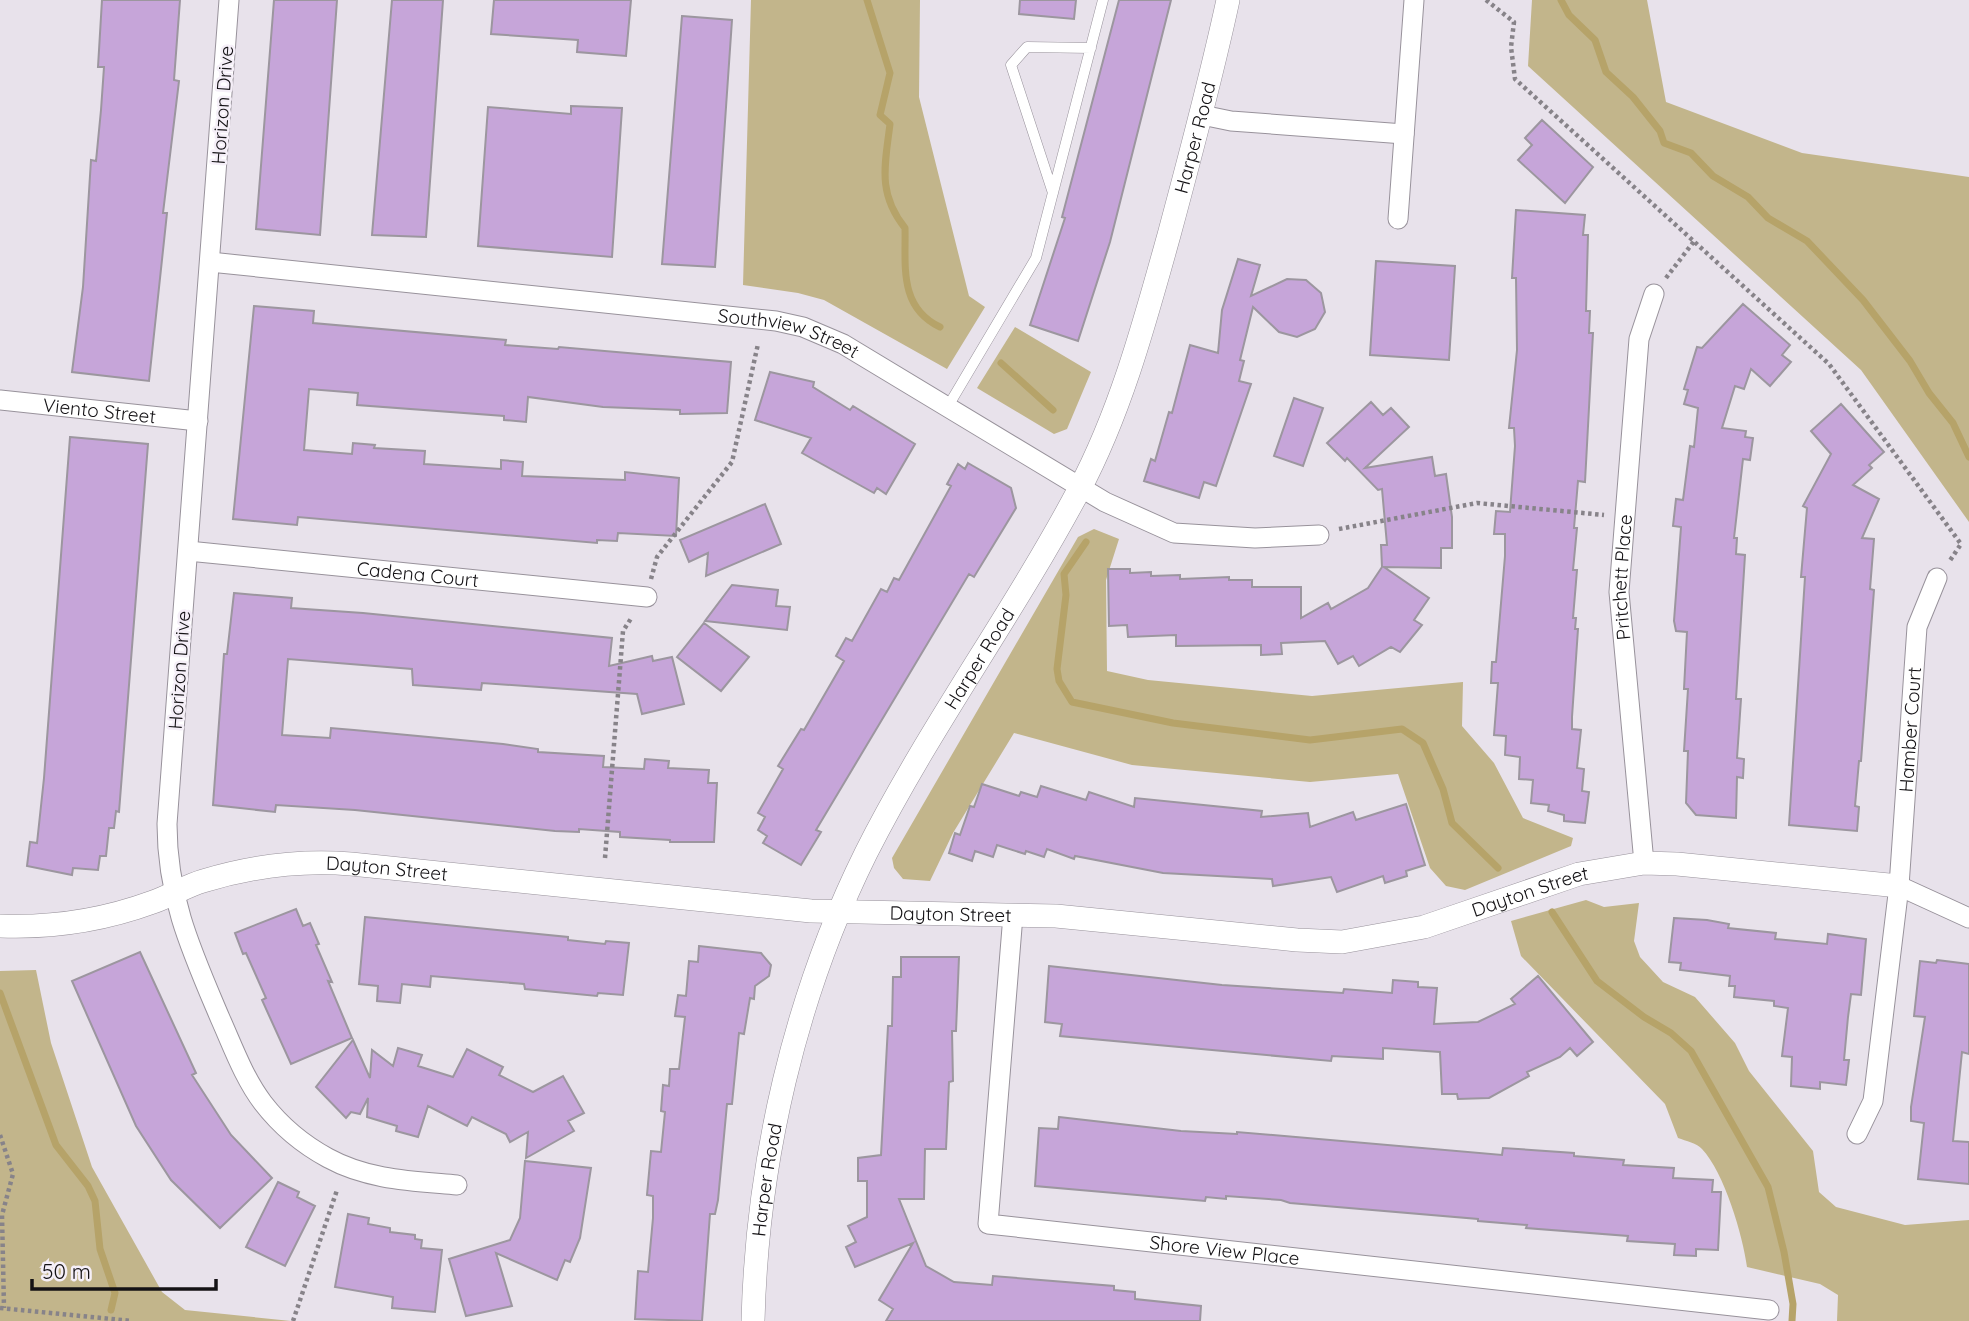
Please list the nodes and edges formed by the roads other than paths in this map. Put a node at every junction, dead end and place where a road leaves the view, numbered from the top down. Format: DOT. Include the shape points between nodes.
graph roads {
  1 [pos="229,0"];
  2 [pos="1103,0"];
  3 [pos="1228,0"];
  4 [pos="1414,0"];
  5 [pos="1091,48"];
  6 [pos="1202,115"];
  7 [pos="1404,134"];
  8 [pos="1053,194"];
  9 [pos="1398,219"];
  10 [pos="210,262"];
  11 [pos="1654,294"];
  12 [pos="0,400"];
  13 [pos="947,408"];
  14 [pos="198,421"];
  15 [pos="1080,488"];
  16 [pos="1319,535"];
  17 [pos="188,551"];
  18 [pos="1937,579"];
  19 [pos="647,597"];
  20 [pos="1644,863"];
  21 [pos="1899,887"];
  22 [pos="174,894"];
  23 [pos="841,911"];
  24 [pos="1013,915"];
  25 [pos="1969,918"];
  26 [pos="0,926"];
  27 [pos="1857,1134"];
  28 [pos="457,1185"];
  29 [pos="1769,1310"];
  30 [pos="753,1321"];
  1 -- 10 [label="street, Horizon Drive"];
  2 -- 5 [label="lane"];
  3 -- 6 [label="street, Harper Road"];
  4 -- 7 [label="street"];
  5 -- 8 [label="lane"];
  5 -- 8 [label="lane" via="1027,47 1011,65"];
  6 -- 7 [label="street"];
  6 -- 15 [label="street, Harper Road" via="1145,323"];
  7 -- 9 [label="street"];
  8 -- 13 [label="lane" via="1036,258"];
  10 -- 13 [label="street, Southview Street" via="790,323 833,338"];
  10 -- 14 [label="street, Horizon Drive"];
  11 -- 20 [label="street, Pritchett Place" via="1639,339 1619,592"];
  12 -- 14 [label="street, Viento Street"];
  13 -- 15 [label="street, Southview Street"];
  14 -- 17 [label="street, Horizon Drive"];
  15 -- 16 [label="street, Southview Street" via="1174,533 1255,538"];
  15 -- 23 [label="street, Harper Road" via="883,820"];
  17 -- 19 [label="street, Cadena Court"];
  17 -- 22 [label="street, Horizon Drive" via="167,824"];
  18 -- 21 [label="street, Hamber Court" via="1917,627"];
  20 -- 21 [label="street, Dayton Street"];
  20 -- 24 [label="street, Dayton Street" via="1559,879 1424,927 1342,942"];
  21 -- 25 [label="street"];
  21 -- 27 [label="street, Hamber Court" via="1873,1101"];
  22 -- 23 [label="street, Dayton Street" via="199,882 250,869 330,862"];
  22 -- 26 [label="street, Dayton Street" via="76,922"];
  22 -- 28 [label="street, Horizon Drive" via="183,930 238,1058 273,1114 299,1139 340,1164 389,1178"];
  23 -- 24 [label="street, Dayton Street"];
  23 -- 30 [label="street, Harper Road" via="812,986 780,1104 758,1248"];
  24 -- 29 [label="street, Shore View Place" via="988,1224"];
}
